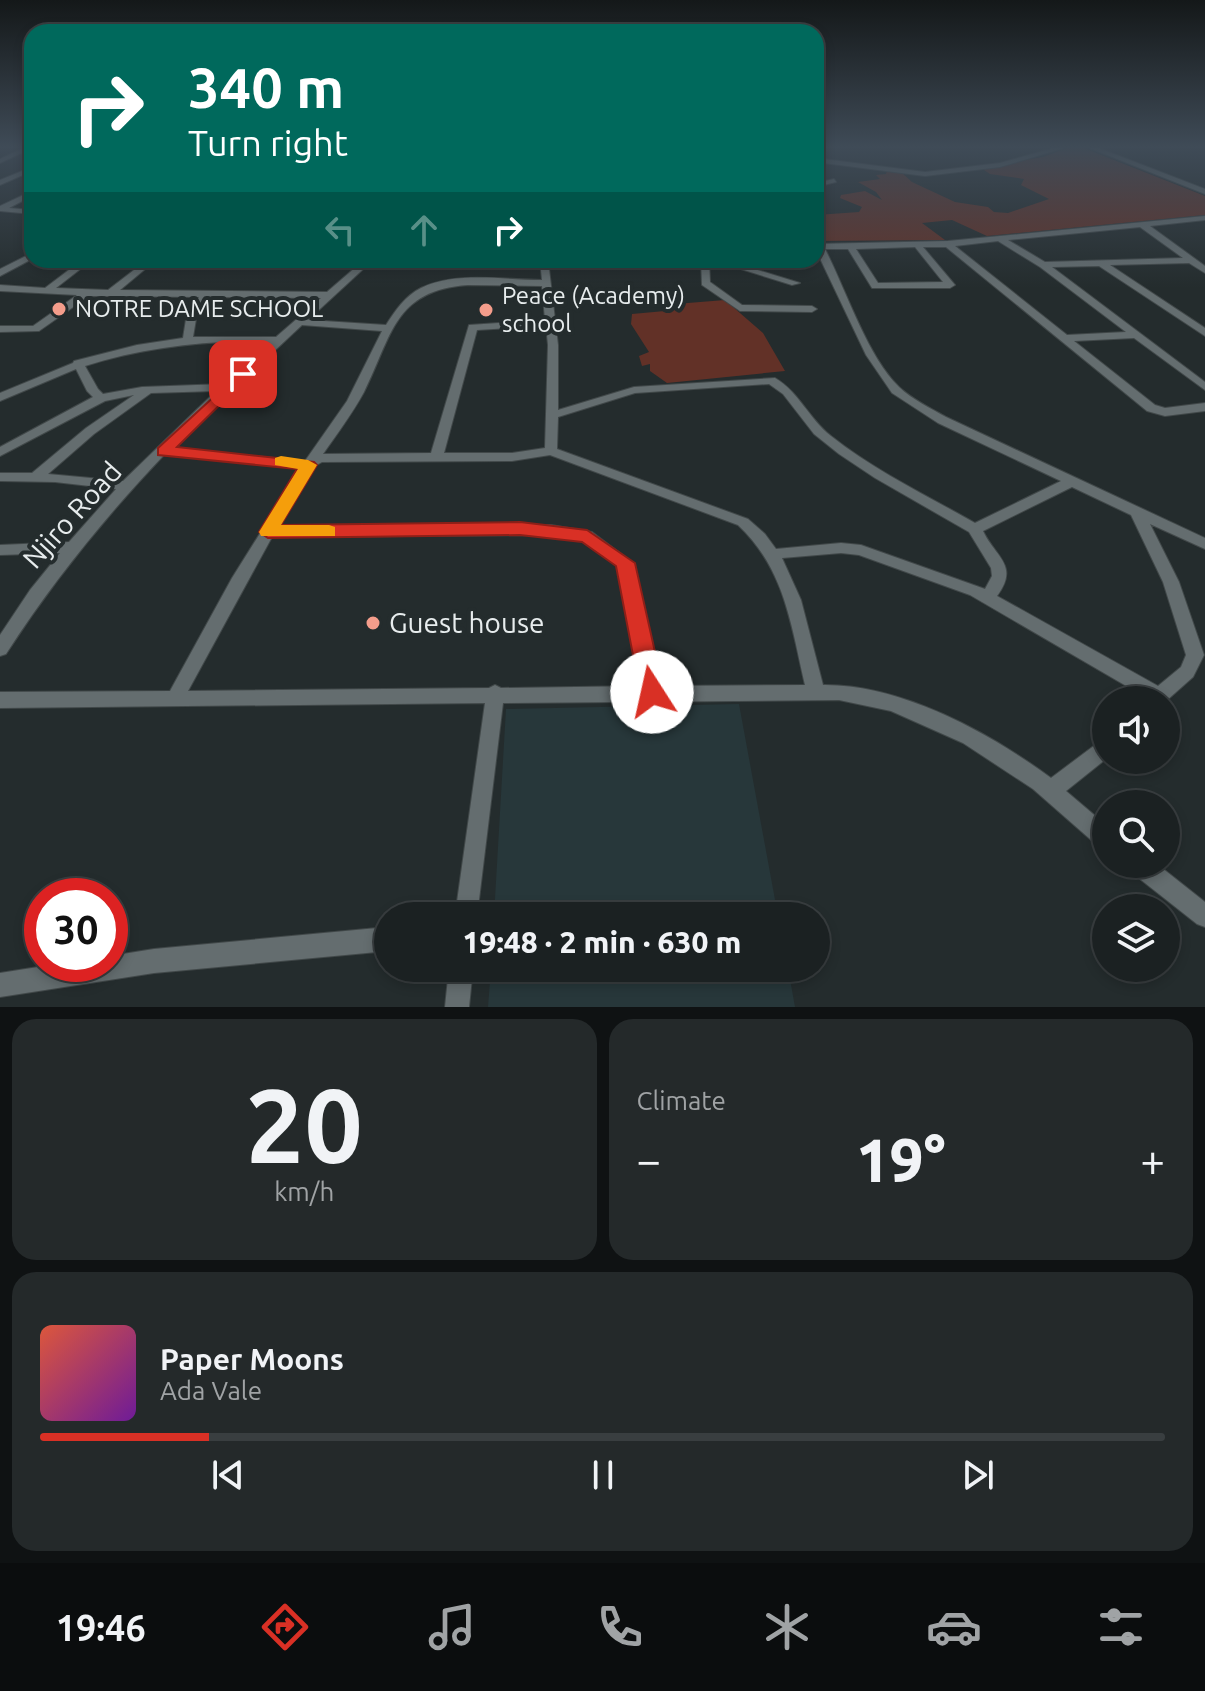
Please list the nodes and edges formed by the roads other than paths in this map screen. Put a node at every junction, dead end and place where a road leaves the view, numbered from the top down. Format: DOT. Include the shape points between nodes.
graph roads {
  1 [pos="24,197"];
  2 [pos="0,209"];
  3 [pos="24,211"];
  4 [pos="1205,218"];
  5 [pos="1143,225"];
  6 [pos="1001,240"];
  7 [pos="948,244"];
  8 [pos="918,246"];
  9 [pos="824,247"];
  10 [pos="851,247"];
  11 [pos="824,258"];
  12 [pos="24,260"];
  13 [pos="1193,260"];
  14 [pos="1101,264"];
  15 [pos="1043,265"];
  16 [pos="77,268"];
  17 [pos="142,268"];
  18 [pos="360,268"];
  19 [pos="545,268"];
  20 [pos="706,268"];
  21 [pos="721,268"];
  22 [pos="743,268"];
  23 [pos="3,269"];
  24 [pos="1205,270"];
  25 [pos="706,272"];
  26 [pos="547,283"];
  27 [pos="795,283"];
  28 [pos="0,288"];
  29 [pos="47,291"];
  30 [pos="87,293"];
  31 [pos="111,293"];
  32 [pos="206,293"];
  33 [pos="330,295"];
  34 [pos="812,309"];
  35 [pos="300,322"];
  36 [pos="551,323"];
  37 [pos="389,328"];
  38 [pos="0,329"];
  39 [pos="1203,330"];
  40 [pos="1135,335"];
  41 [pos="188,338"];
  42 [pos="1066,338"];
  43 [pos="282,340"];
  44 [pos="78,363"];
  45 [pos="230,387"];
  46 [pos="1205,387"];
  47 [pos="149,390"];
  48 [pos="0,397"];
  49 [pos="101,398"];
  50 [pos="1205,407"];
  51 [pos="553,415"];
  52 [pos="164,451"];
  53 [pos="551,451"];
  54 [pos="0,452"];
  55 [pos="436,457"];
  56 [pos="308,465"];
  57 [pos="0,477"];
  58 [pos="36,477"];
  59 [pos="1070,482"];
  60 [pos="129,486"];
  61 [pos="1137,512"];
  62 [pos="975,529"];
  63 [pos="268,532"];
  64 [pos="1205,544"];
  65 [pos="72,547"];
  66 [pos="0,550"];
  67 [pos="773,554"];
  68 [pos="988,596"];
  69 [pos="0,649"];
  70 [pos="1137,686"];
  71 [pos="1171,686"];
  72 [pos="652,692"];
  73 [pos="816,692"];
  74 [pos="495,693"];
  75 [pos="0,700"];
  76 [pos="174,700"];
  77 [pos="1092,759"];
  78 [pos="1050,791"];
  79 [pos="1092,827"];
  80 [pos="1157,878"];
  81 [pos="468,902"];
  82 [pos="1205,916"];
  83 [pos="374,940"];
  84 [pos="460,982"];
  85 [pos="0,985"];
  86 [pos="457,1007"];
  1 -- 2 [label="street"];
  2 -- 3 [label="street"];
  4 -- 5 [label="street"];
  5 -- 6 [label="street"];
  5 -- 13 [label="street"];
  6 -- 7 [label="street"];
  6 -- 15 [label="street"];
  7 -- 8 [label="street"];
  7 -- 42 [label="street"];
  8 -- 10 [label="street"];
  8 -- 10 [label="street" via="950,285 875,286"];
  9 -- 10 [label="street"];
  11 -- 59 [label="street" via="892,386 942,420"];
  12 -- 23 [label="street"];
  13 -- 14 [label="street"];
  13 -- 24 [label="street"];
  14 -- 15 [label="street"];
  14 -- 39 [label="street"];
  15 -- 40 [label="street"];
  16 -- 29 [label="street"];
  17 -- 31 [label="street"];
  18 -- 33 [label="street, Njiro Road"];
  19 -- 26 [label="street"];
  20 -- 25 [label="street"];
  21 -- 25 [label="street" via="726,271"];
  22 -- 27 [label="street"];
  25 -- 34 [label="street" via="707,286 740,308"];
  26 -- 36 [label="street"];
  26 -- 37 [label="street" via="436,287 414,298"];
  28 -- 29 [label="street"];
  29 -- 30 [label="street"];
  30 -- 31 [label="street"];
  30 -- 38 [label="street" via="37,328"];
  31 -- 32 [label="street"];
  32 -- 33 [label="street"];
  32 -- 41 [label="street" via="192,313"];
  33 -- 35 [label="street, Njiro Road"];
  35 -- 37 [label="street"];
  35 -- 43 [label="street, Njiro Road"];
  36 -- 51 [label="street"];
  36 -- 55 [label="street" via="473,327"];
  37 -- 56 [label="street" via="352,403"];
  40 -- 42 [label="street"];
  40 -- 46 [label="street"];
  41 -- 43 [label="street"];
  41 -- 44 [label="street"];
  42 -- 50 [label="street" via="1151,408 1165,412"];
  43 -- 45 [label="street, Njiro Road"];
  44 -- 48 [label="street"];
  44 -- 49 [label="street"];
  45 -- 47 [label="street"];
  45 -- 52 [label="street, Njiro Road"];
  47 -- 49 [label="street"];
  47 -- 58 [label="street"];
  49 -- 54 [label="street"];
  51 -- 53 [label="street"];
  51 -- 62 [label="street" via="634,390 770,380 835,445"];
  52 -- 56 [label="street"];
  52 -- 60 [label="street, Njiro Road"];
  53 -- 55 [label="street"];
  53 -- 67 [label="street" via="743,522"];
  55 -- 56 [label="street" via="332,457"];
  56 -- 63 [label="street"];
  57 -- 58 [label="street"];
  58 -- 60 [label="street"];
  59 -- 61 [label="street"];
  59 -- 62 [label="street"];
  60 -- 65 [label="street, Njiro Road"];
  61 -- 64 [label="street"];
  61 -- 71 [label="street" via="1171,582 1195,655 1187,672"];
  62 -- 68 [label="street" via="1001,573"];
  63 -- 72 [label="street" via="520,529 587,536 625,563"];
  63 -- 76 [label="street"];
  65 -- 66 [label="street"];
  65 -- 69 [label="street, Njiro Road" via="21,611"];
  67 -- 68 [label="street" via="861,550"];
  67 -- 73 [label="street"];
  68 -- 70 [label="street"];
  72 -- 73 [label="street"];
  72 -- 74 [label="street"];
  73 -- 78 [label="street" via="861,694 946,726"];
  74 -- 76 [label="street"];
  74 -- 81 [label="street"];
  75 -- 76 [label="street"];
  77 -- 78 [label="street"];
  78 -- 79 [label="street"];
  80 -- 82 [label="street"];
  83 -- 85 [label="street" via="154,961"];
  84 -- 86 [label="street"];
}
